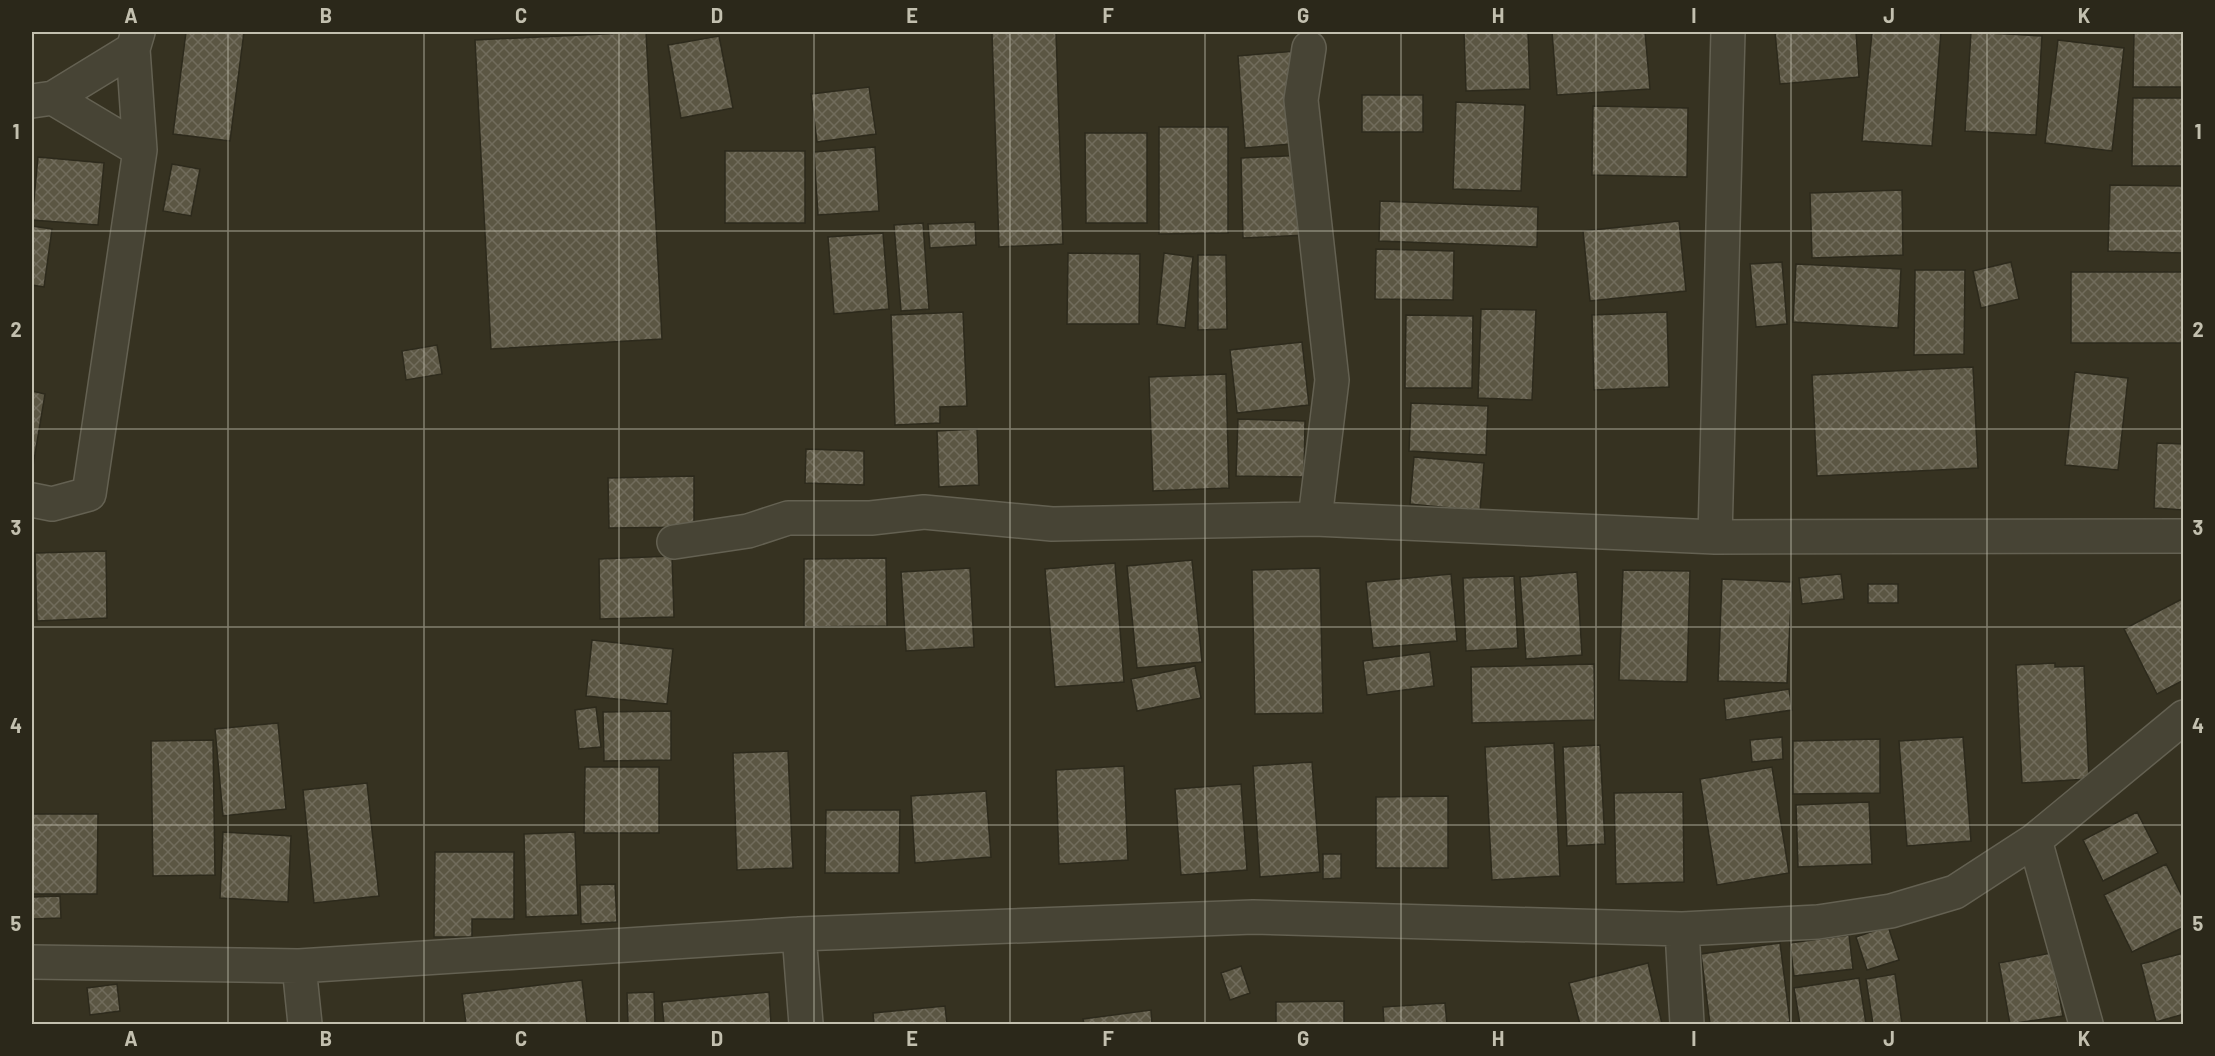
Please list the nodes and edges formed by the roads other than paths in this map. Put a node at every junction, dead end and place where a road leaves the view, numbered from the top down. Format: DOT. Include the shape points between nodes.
graph roads {
  1 [pos="1728,32"];
  2 [pos="136,40"];
  3 [pos="1309,48"];
  4 [pos="42,99"];
  5 [pos="140,150"];
  6 [pos="32,500"];
  7 [pos="1315,519"];
  8 [pos="2184,536"];
  9 [pos="1715,537"];
  10 [pos="674,542"];
  11 [pos="2184,717"];
  12 [pos="2035,840"];
  13 [pos="1682,929"];
  14 [pos="799,934"];
  15 [pos="32,962"];
  16 [pos="299,966"];
  17 [pos="305,1024"];
  18 [pos="806,1024"];
  19 [pos="1687,1024"];
  20 [pos="2086,1024"];
  1 -- 9 [label="street"];
  2 -- 4 [label="street"];
  2 -- 5 [label="street"];
  3 -- 7 [label="street" via="1301,100 1332,380"];
  4 -- 5 [label="street"];
  5 -- 6 [label="street" via="89,494 52,504"];
  7 -- 9 [label="street"];
  7 -- 10 [label="street" via="1052,524 924,512 872,518 788,518 748,531"];
  8 -- 9 [label="street"];
  11 -- 12 [label="street"];
  12 -- 13 [label="street" via="1955,891 1891,911 1818,922"];
  12 -- 20 [label="street"];
  13 -- 14 [label="street" via="1253,916"];
  13 -- 19 [label="street"];
  14 -- 16 [label="street"];
  14 -- 18 [label="street"];
  15 -- 16 [label="street"];
  16 -- 17 [label="street"];
}
